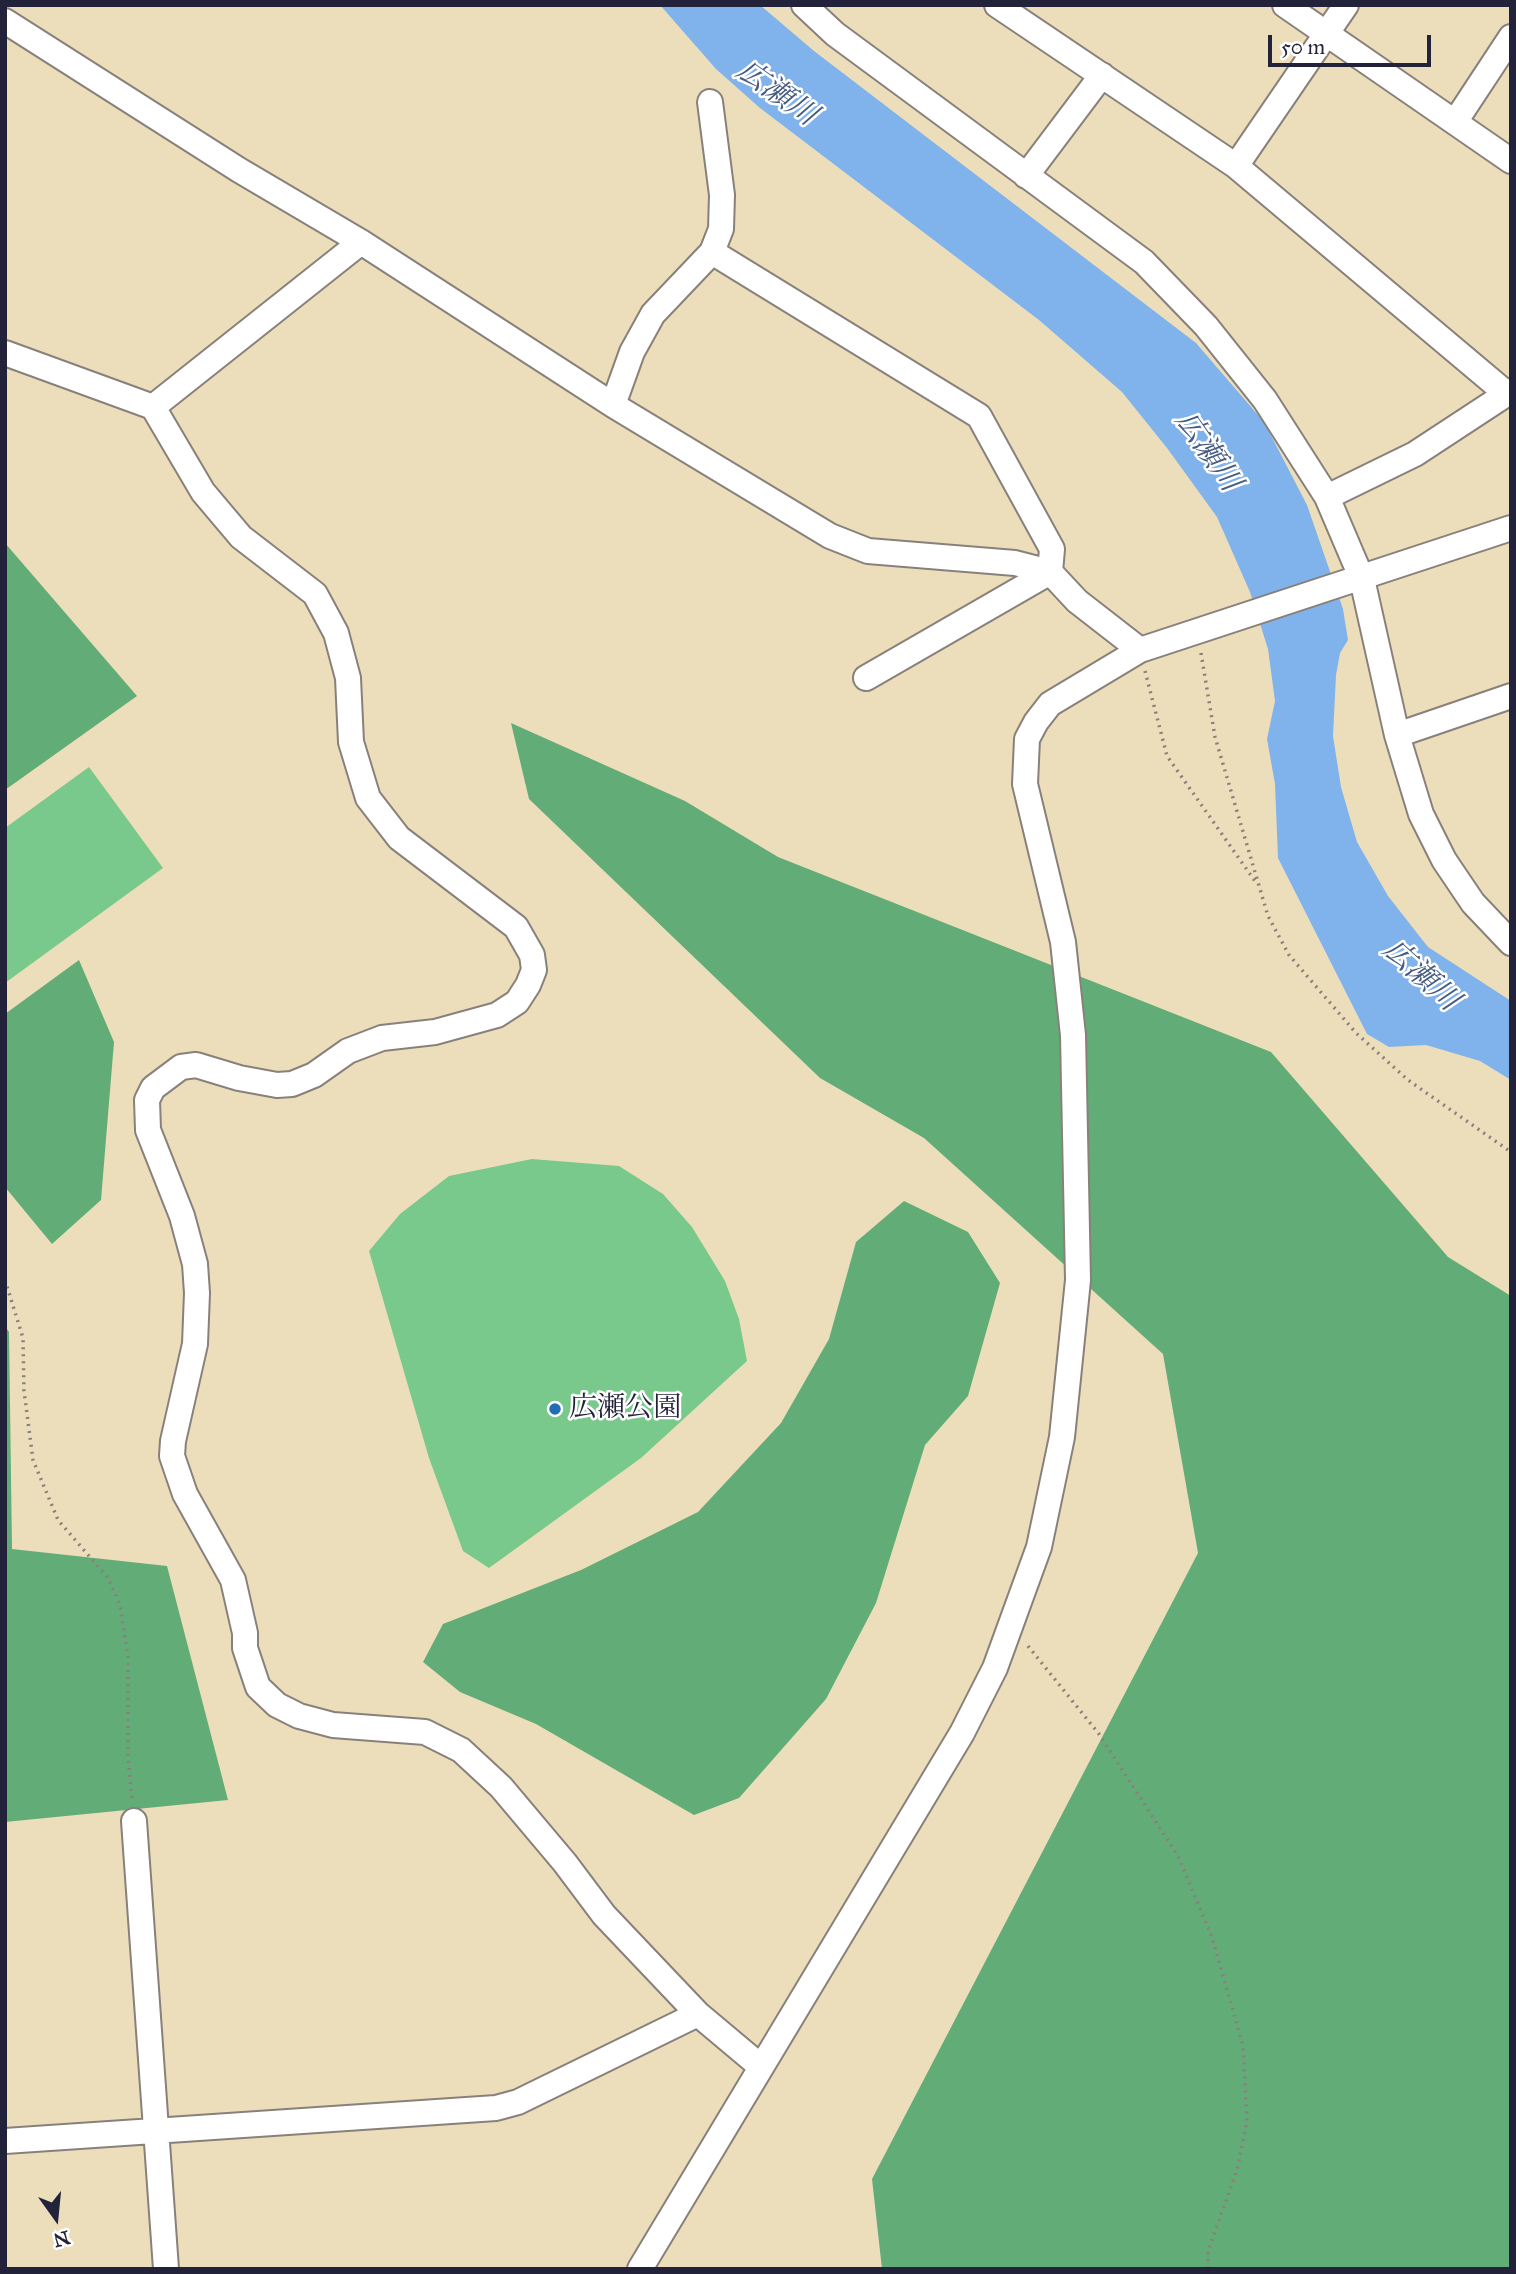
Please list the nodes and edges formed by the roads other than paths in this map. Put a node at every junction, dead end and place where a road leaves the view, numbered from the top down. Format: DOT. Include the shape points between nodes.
graph roads {
  1 [pos="804,5"];
  2 [pos="997,5"];
  3 [pos="1284,5"];
  4 [pos="1346,5"];
  5 [pos="1027,13"];
  6 [pos="5,21"];
  7 [pos="1326,34"];
  8 [pos="1511,37"];
  9 [pos="1102,75"];
  10 [pos="710,102"];
  11 [pos="1455,122"];
  12 [pos="1511,161"];
  13 [pos="1236,166"];
  14 [pos="1026,176"];
  15 [pos="361,242"];
  16 [pos="712,252"];
  17 [pos="5,353"];
  18 [pos="1509,393"];
  19 [pos="613,405"];
  20 [pos="153,407"];
  21 [pos="1327,497"];
  22 [pos="1511,528"];
  23 [pos="1050,572"];
  24 [pos="1356,581"];
  25 [pos="1140,650"];
  26 [pos="866,678"];
  27 [pos="1511,696"];
  28 [pos="1396,735"];
  29 [pos="1511,943"];
  30 [pos="134,1821"];
  31 [pos="698,2014"];
  32 [pos="760,2066"];
  33 [pos="156,2131"];
  34 [pos="5,2141"];
  35 [pos="166,2269"];
  36 [pos="640,2269"];
  1 -- 14 [label="street" via="835,34"];
  2 -- 5 [label="street"];
  3 -- 7 [label="street"];
  4 -- 7 [label="street"];
  5 -- 9 [label="street"];
  6 -- 15 [label="street"];
  7 -- 11 [label="street"];
  7 -- 13 [label="street"];
  8 -- 11 [label="street"];
  9 -- 13 [label="street"];
  9 -- 14 [label="street"];
  10 -- 16 [label="street" via="722,195 721,229"];
  11 -- 12 [label="street"];
  13 -- 18 [label="street"];
  14 -- 21 [label="street" via="1144,262 1206,326 1283,426"];
  15 -- 19 [label="street"];
  15 -- 20 [label="street"];
  16 -- 19 [label="street" via="653,314 632,352"];
  16 -- 23 [label="street" via="979,416 1052,549"];
  17 -- 20 [label="street"];
  18 -- 21 [label="street" via="1415,454"];
  19 -- 23 [label="street" via="830,536 868,551 1015,563"];
  20 -- 31 [label="street" via="204,492 241,537 315,594 336,633 348,678 351,742 368,798 399,838 516,927 528,944 534,970 517,1002 497,1015 435,1032 382,1038 348,1051 292,1084 239,1078 196,1065 181,1067 153,1088 145,1112 148,1130 182,1216 196,1283 195,1344 172,1456 185,1494 233,1580 245,1648 258,1687 277,1705 299,1716 333,1725 425,1732 461,1749 501,1787 604,1915"];
  21 -- 24 [label="street"];
  22 -- 24 [label="street"];
  23 -- 25 [label="street" via="1077,601"];
  23 -- 26 [label="street"];
  24 -- 25 [label="street"];
  24 -- 28 [label="street"];
  25 -- 32 [label="street" via="1049,704 1027,739 1024,763 1063,942 1072,1022 1078,1280 1062,1437 1039,1547 995,1668 962,1733"];
  27 -- 28 [label="street"];
  28 -- 29 [label="street" via="1421,814 1444,860 1473,903"];
  30 -- 33 [label="street"];
  31 -- 32 [label="street"];
  31 -- 33 [label="street" via="518,2102 496,2108"];
  32 -- 36 [label="street"];
  33 -- 34 [label="street"];
  33 -- 35 [label="street"];
}
